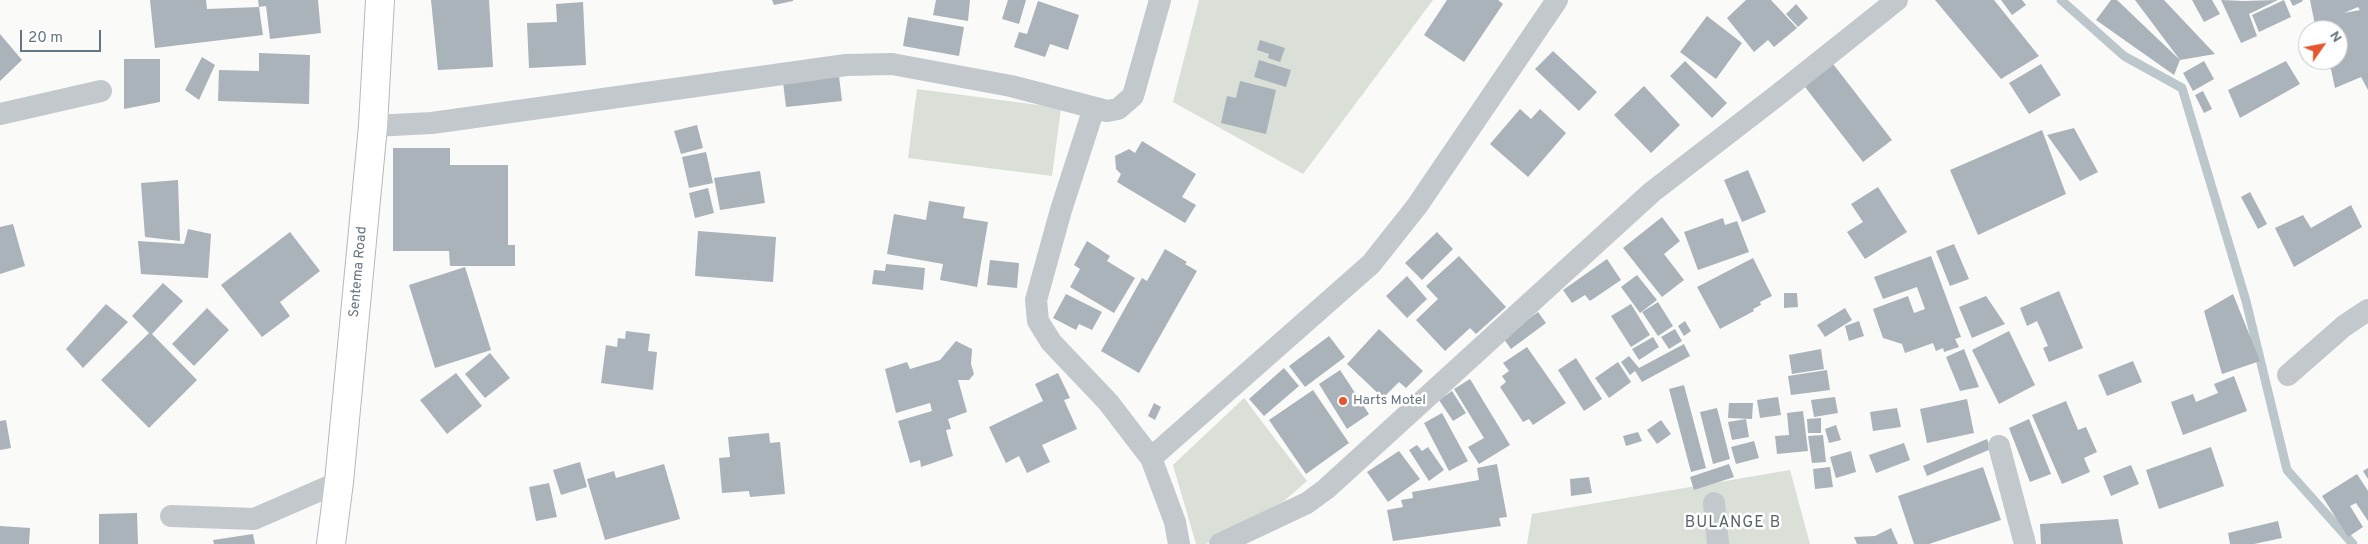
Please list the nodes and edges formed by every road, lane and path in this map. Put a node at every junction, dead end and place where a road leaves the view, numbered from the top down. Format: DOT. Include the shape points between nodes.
graph roads {
  1 [pos="380,0"];
  2 [pos="1160,0"];
  3 [pos="1557,0"];
  4 [pos="1897,0"];
  5 [pos="101,91"];
  6 [pos="1094,108"];
  7 [pos="0,114"];
  8 [pos="373,126"];
  9 [pos="2368,310"];
  10 [pos="2288,374"];
  11 [pos="1999,446"];
  12 [pos="1151,458"];
  13 [pos="339,482"];
  14 [pos="1714,503"];
  15 [pos="171,516"];
  16 [pos="331,544"];
  17 [pos="1179,544"];
  18 [pos="1220,544"];
  19 [pos="1718,544"];
  20 [pos="2025,544"];
  1 -- 8 [label="main road, Sentema Road"];
  2 -- 6 [label="street" via="1133,96 1118,110"];
  3 -- 12 [label="street" via="1417,206 1371,264"];
  4 -- 18 [label="street" via="1652,192 1326,489 1307,503"];
  5 -- 7 [label="street"];
  6 -- 8 [label="street" via="1011,86 901,66 855,65 432,123"];
  6 -- 12 [label="street" via="1060,210 1036,300 1038,321 1051,342 1108,402"];
  8 -- 13 [label="main road, Sentema Road"];
  9 -- 10 [label="street"];
  11 -- 20 [label="street"];
  12 -- 17 [label="street"];
  13 -- 15 [label="street" via="254,519"];
  13 -- 16 [label="main road, Sentema Road"];
  14 -- 19 [label="street"];
}
